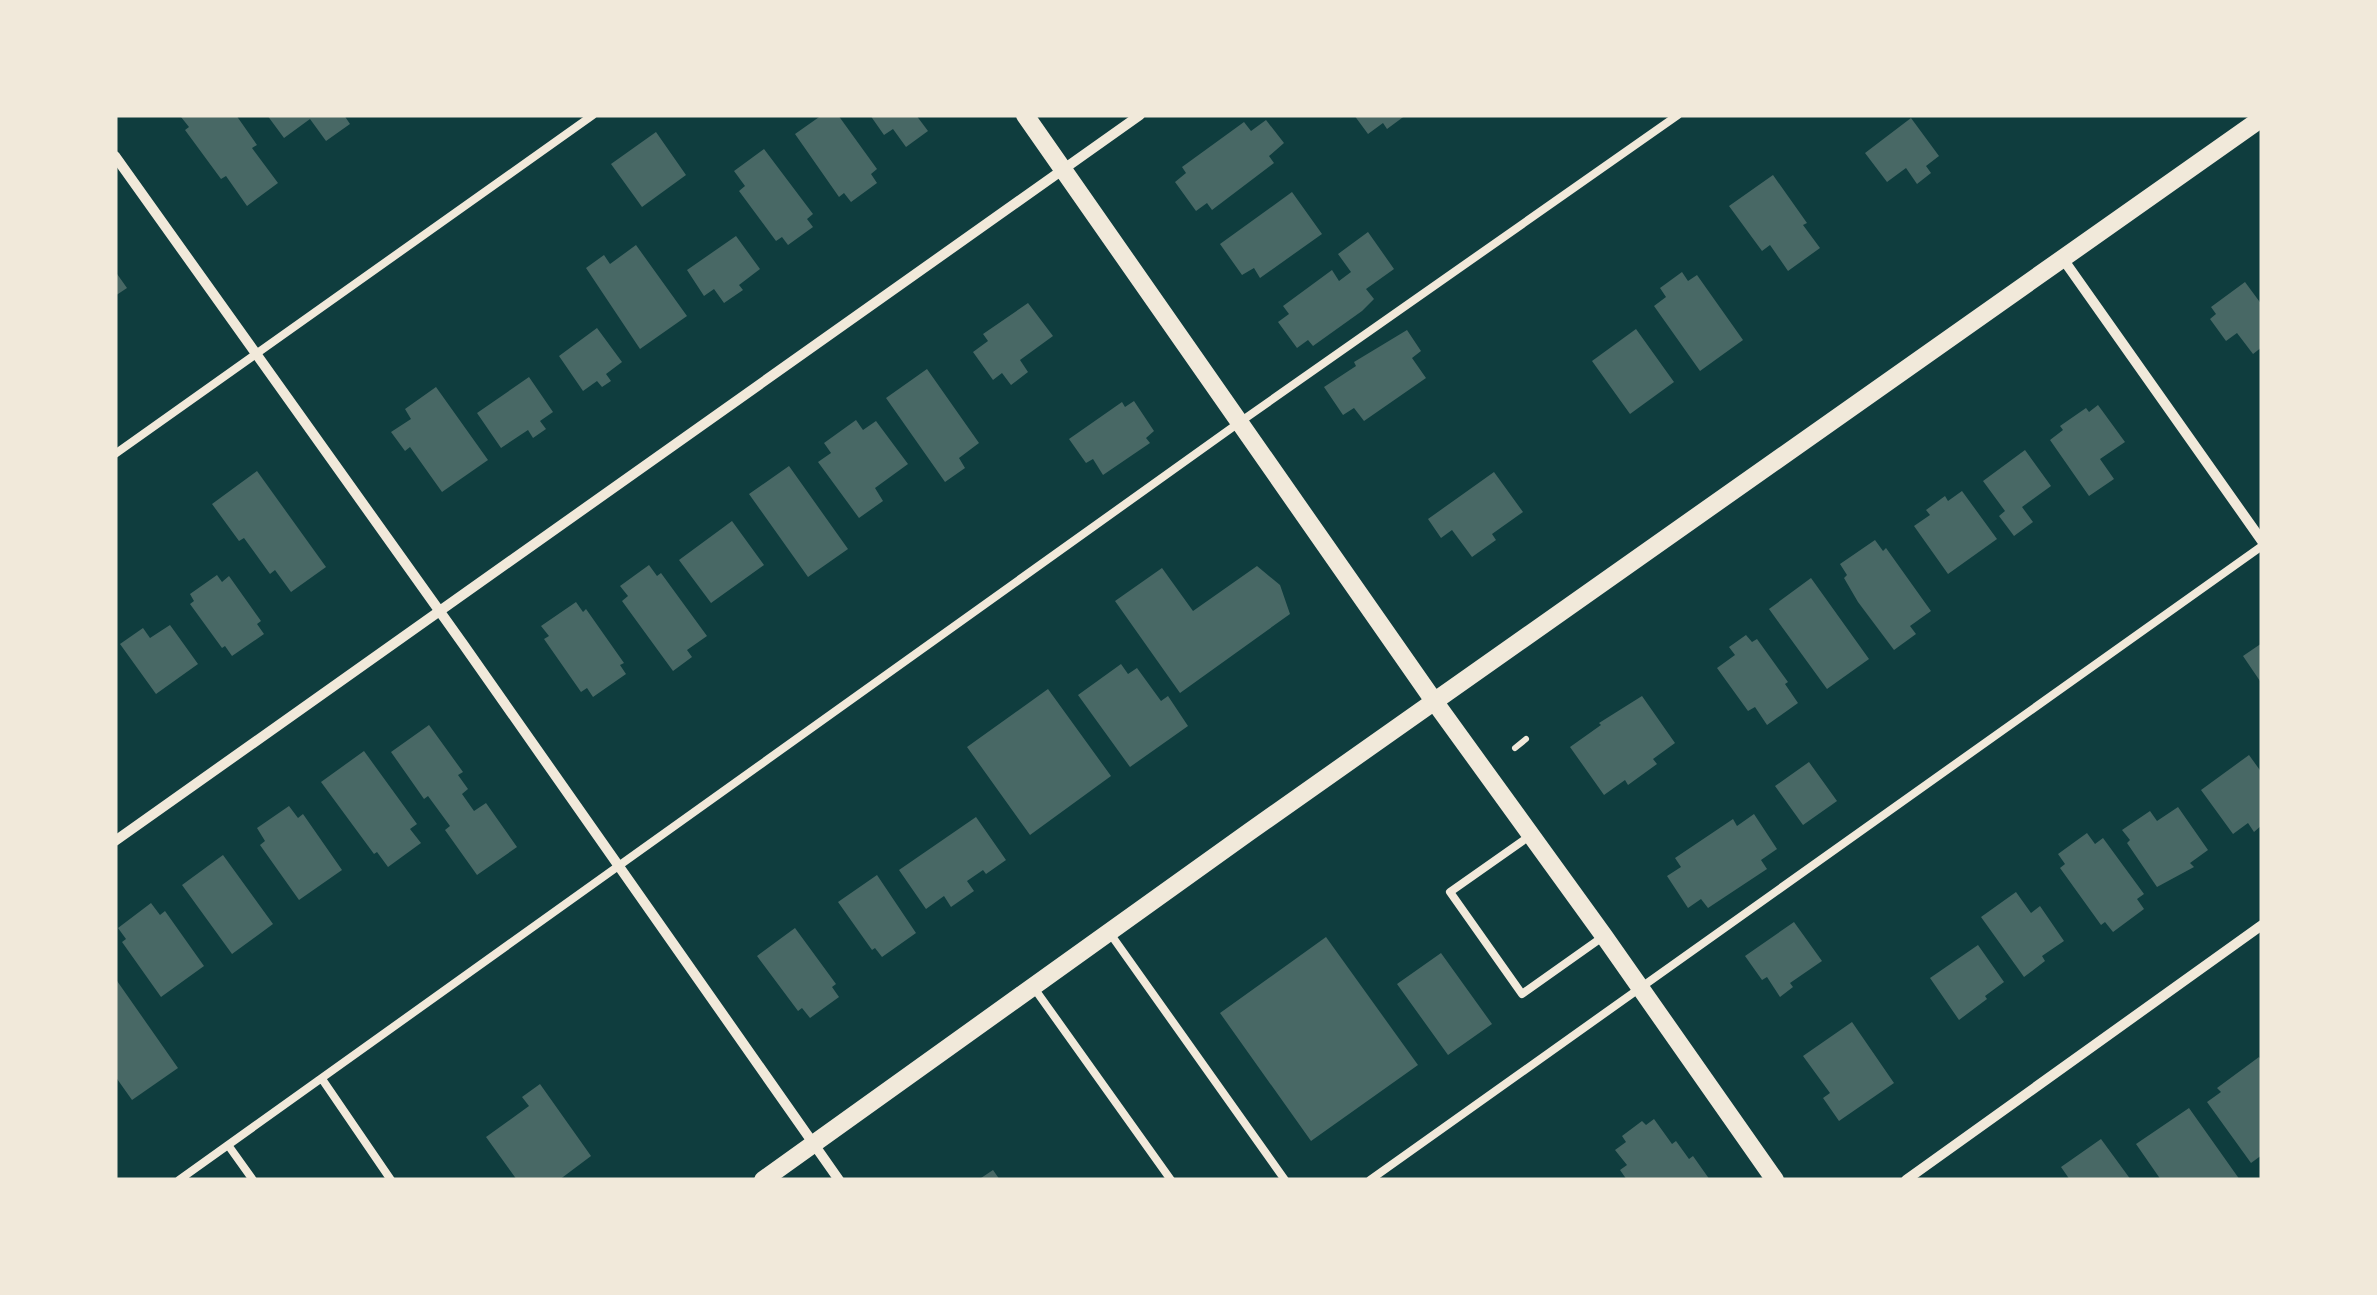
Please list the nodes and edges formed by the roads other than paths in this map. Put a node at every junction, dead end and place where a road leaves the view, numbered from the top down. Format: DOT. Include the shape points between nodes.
graph roads {
  1 [pos="593,115"];
  2 [pos="1025,115"];
  3 [pos="1140,115"];
  4 [pos="1678,115"];
  5 [pos="2262,118"];
  6 [pos="115,156"];
  7 [pos="1064,169"];
  8 [pos="2064,258"];
  9 [pos="256,354"];
  10 [pos="1240,422"];
  11 [pos="115,454"];
  12 [pos="2262,544"];
  13 [pos="440,611"];
  14 [pos="1434,701"];
  15 [pos="1531,834"];
  16 [pos="115,841"];
  17 [pos="620,868"];
  18 [pos="2262,924"];
  19 [pos="1110,932"];
  20 [pos="1604,936"];
  21 [pos="1033,987"];
  22 [pos="1640,988"];
  23 [pos="322,1079"];
  24 [pos="228,1144"];
  25 [pos="814,1144"];
  26 [pos="179,1180"];
  27 [pos="254,1180"];
  28 [pos="392,1180"];
  29 [pos="762,1180"];
  30 [pos="838,1180"];
  31 [pos="1171,1180"];
  32 [pos="1286,1180"];
  33 [pos="1370,1180"];
  34 [pos="1775,1180"];
  35 [pos="1906,1180"];
  1 -- 9 [label="lane"];
  2 -- 7 [label="street"];
  3 -- 7 [label="street"];
  4 -- 10 [label="lane"];
  5 -- 8 [label="street"];
  6 -- 9 [label="street"];
  7 -- 10 [label="street"];
  7 -- 13 [label="street"];
  8 -- 12 [label="street"];
  8 -- 14 [label="street"];
  9 -- 11 [label="lane"];
  9 -- 13 [label="street"];
  10 -- 14 [label="street"];
  10 -- 17 [label="lane"];
  12 -- 22 [label="lane"];
  13 -- 16 [label="street"];
  13 -- 17 [label="street"];
  14 -- 15 [label="street"];
  14 -- 19 [label="street"];
  15 -- 20 [label="street"];
  15 -- 20 [label="lane" via="1450,892 1522,994"];
  17 -- 23 [label="lane"];
  17 -- 25 [label="street"];
  18 -- 35 [label="street"];
  19 -- 21 [label="street"];
  19 -- 32 [label="lane"];
  20 -- 22 [label="street"];
  21 -- 25 [label="street"];
  21 -- 31 [label="lane"];
  22 -- 33 [label="lane"];
  22 -- 34 [label="street"];
  23 -- 24 [label="lane"];
  23 -- 28 [label="lane"];
  24 -- 26 [label="lane"];
  24 -- 27 [label="lane"];
  25 -- 29 [label="street"];
  25 -- 30 [label="street"];
}
